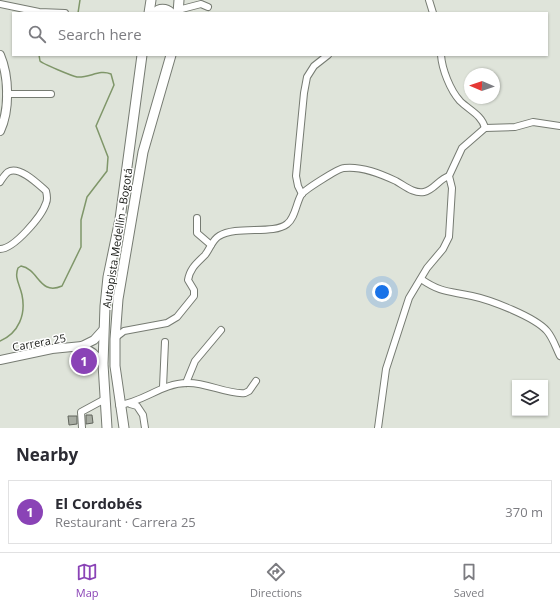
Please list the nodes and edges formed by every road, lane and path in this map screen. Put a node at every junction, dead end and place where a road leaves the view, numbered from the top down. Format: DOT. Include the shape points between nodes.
graph roads {
  1 [pos="151,0"];
  2 [pos="179,0"];
  3 [pos="429,0"];
  4 [pos="0,4"];
  5 [pos="208,7"];
  6 [pos="40,12"];
  7 [pos="149,12"];
  8 [pos="156,12"];
  9 [pos="176,12"];
  10 [pos="434,12"];
  11 [pos="0,55"];
  12 [pos="166,56"];
  13 [pos="171,56"];
  14 [pos="327,56"];
  15 [pos="441,56"];
  16 [pos="142,59"];
  17 [pos="163,86"];
  18 [pos="6,94"];
  19 [pos="51,94"];
  20 [pos="560,126"];
  21 [pos="485,128"];
  22 [pos="0,131"];
  23 [pos="449,176"];
  24 [pos="0,182"];
  25 [pos="302,194"];
  26 [pos="197,218"];
  27 [pos="211,245"];
  28 [pos="0,249"];
  29 [pos="420,279"];
  30 [pos="103,330"];
  31 [pos="221,330"];
  32 [pos="115,339"];
  33 [pos="165,342"];
  34 [pos="82,346"];
  35 [pos="560,356"];
  36 [pos="0,360"];
  37 [pos="103,364"];
  38 [pos="256,381"];
  39 [pos="186,382"];
  40 [pos="163,387"];
  41 [pos="105,400"];
  42 [pos="130,404"];
  43 [pos="119,405"];
  44 [pos="81,428"];
  45 [pos="107,428"];
  46 [pos="124,428"];
  47 [pos="145,428"];
  48 [pos="378,428"];
  1 -- 7 [label="highway"];
  2 -- 9 [label="highway"];
  3 -- 10 [label="street"];
  4 -- 6 [label="street"];
  5 -- 9 [label="street" via="201,4"];
  8 -- 9 [label="highway" via="165,9"];
  11 -- 18 [label="main road"];
  12 -- 17 [label="highway" via="161,75"];
  13 -- 17 [label="highway, Autopista Medellín - Bogotá"];
  14 -- 25 [label="street" via="314,66 307,77 304,93 296,176"];
  15 -- 21 [label="street" via="455,94 480,117"];
  16 -- 30 [label="highway, Autopista Medellín - Bogotá" via="120,219 108,277"];
  17 -- 32 [label="highway, Autopista Medellín - Bogotá" via="138,176 118,299"];
  18 -- 19 [label="street"];
  18 -- 22 [label="main road" via="6,112"];
  20 -- 21 [label="street" via="533,122 514,127"];
  21 -- 23 [label="street" via="462,148"];
  23 -- 25 [label="street" via="422,192 374,172 343,168 306,189"];
  23 -- 29 [label="street" via="452,188 448,237"];
  24 -- 28 [label="street" via="7,172 13,170 22,173 46,191 47,197 46,205 20,239 9,247"];
  25 -- 27 [label="street" via="285,225 226,233 220,235"];
  26 -- 27 [label="street" via="197,233"];
  27 -- 32 [label="street" via="192,268 188,280 194,290 194,296 177,317 167,323 124,331"];
  29 -- 35 [label="street" via="441,291 472,296 502,306 539,324 548,332"];
  29 -- 48 [label="street" via="409,298 388,362"];
  30 -- 34 [label="main road, Carrera 25" via="94,340"];
  30 -- 37 [label="highway, Autopista Medellín - Bogotá"];
  31 -- 39 [label="street" via="195,361"];
  32 -- 43 [label="highway, Autopista Medellín - Bogotá"];
  33 -- 40 [label="street"];
  34 -- 36 [label="main road, Carrera 25" via="52,349"];
  34 -- 37 [label="main road, Carrera 25"];
  37 -- 41 [label="highway, Autopista Medellín - Bogotá"];
  38 -- 39 [label="street" via="249,391 242,394"];
  39 -- 40 [label="street"];
  40 -- 42 [label="street"];
  41 -- 44 [label="street" via="81,412"];
  41 -- 45 [label="highway, Autopista Medellín - Bogotá"];
  42 -- 43 [label="street"];
  42 -- 47 [label="street" via="138,406 143,415"];
  43 -- 46 [label="highway, Autopista Medellín - Bogotá"];
}
